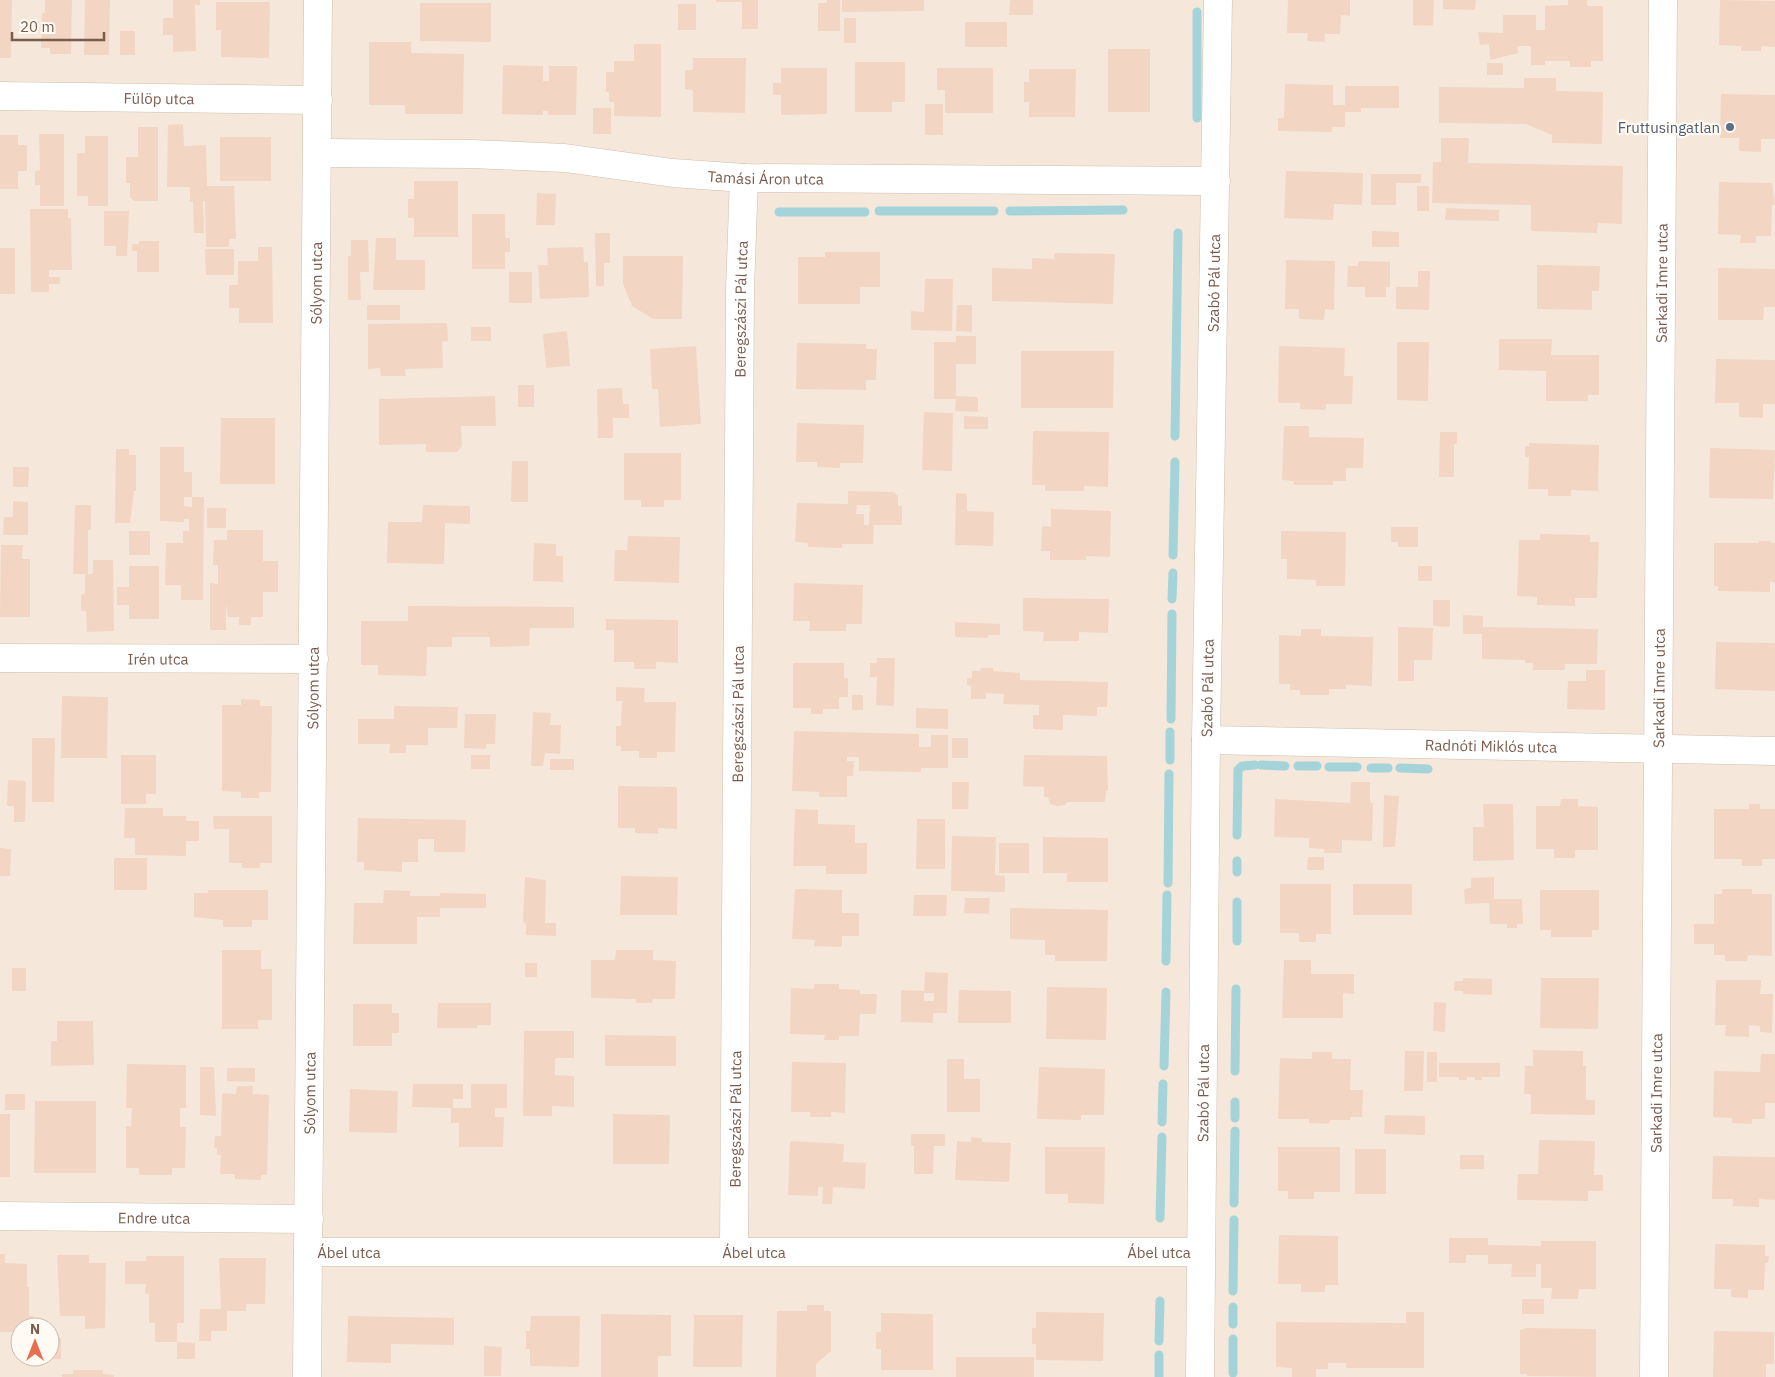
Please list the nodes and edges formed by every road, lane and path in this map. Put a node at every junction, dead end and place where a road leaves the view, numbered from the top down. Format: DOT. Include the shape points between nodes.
graph roads {
  1 [pos="318,0"];
  2 [pos="1218,0"];
  3 [pos="1663,0"];
  4 [pos="0,96"];
  5 [pos="318,100"];
  6 [pos="317,153"];
  7 [pos="744,178"];
  8 [pos="1216,181"];
  9 [pos="0,658"];
  10 [pos="314,659"];
  11 [pos="1206,740"];
  12 [pos="1658,749"];
  13 [pos="1775,751"];
  14 [pos="0,1216"];
  15 [pos="309,1219"];
  16 [pos="734,1250"];
  17 [pos="308,1252"];
  18 [pos="1201,1252"];
  19 [pos="307,1377"];
  20 [pos="1200,1377"];
  21 [pos="1654,1377"];
  1 -- 5 [label="street, Sólyom utca"];
  2 -- 8 [label="street, Szabó Pál utca"];
  3 -- 12 [label="street, Sarkadi Imre utca"];
  4 -- 5 [label="street, Fülöp utca"];
  5 -- 6 [label="street, Sólyom utca"];
  6 -- 7 [label="street, Tamási Áron utca" via="564,158 672,173"];
  6 -- 10 [label="street, Sólyom utca"];
  7 -- 8 [label="street, Tamási Áron utca"];
  7 -- 16 [label="street, Beregszászi Pál utca" via="740,289"];
  8 -- 11 [label="street, Szabó Pál utca"];
  9 -- 10 [label="street, Irén utca"];
  10 -- 15 [label="street, Sólyom utca"];
  11 -- 12 [label="street, Radnóti Miklós utca"];
  11 -- 18 [label="street, Szabó Pál utca"];
  12 -- 13 [label="street, Radnóti Miklós utca"];
  12 -- 21 [label="street, Sarkadi Imre utca"];
  14 -- 15 [label="street, Endre utca"];
  15 -- 17 [label="street, Sólyom utca"];
  16 -- 17 [label="street, Ábel utca"];
  16 -- 18 [label="street, Ábel utca"];
  17 -- 19 [label="street, Sólyom utca"];
  18 -- 20 [label="street, Szabó Pál utca"];
}
